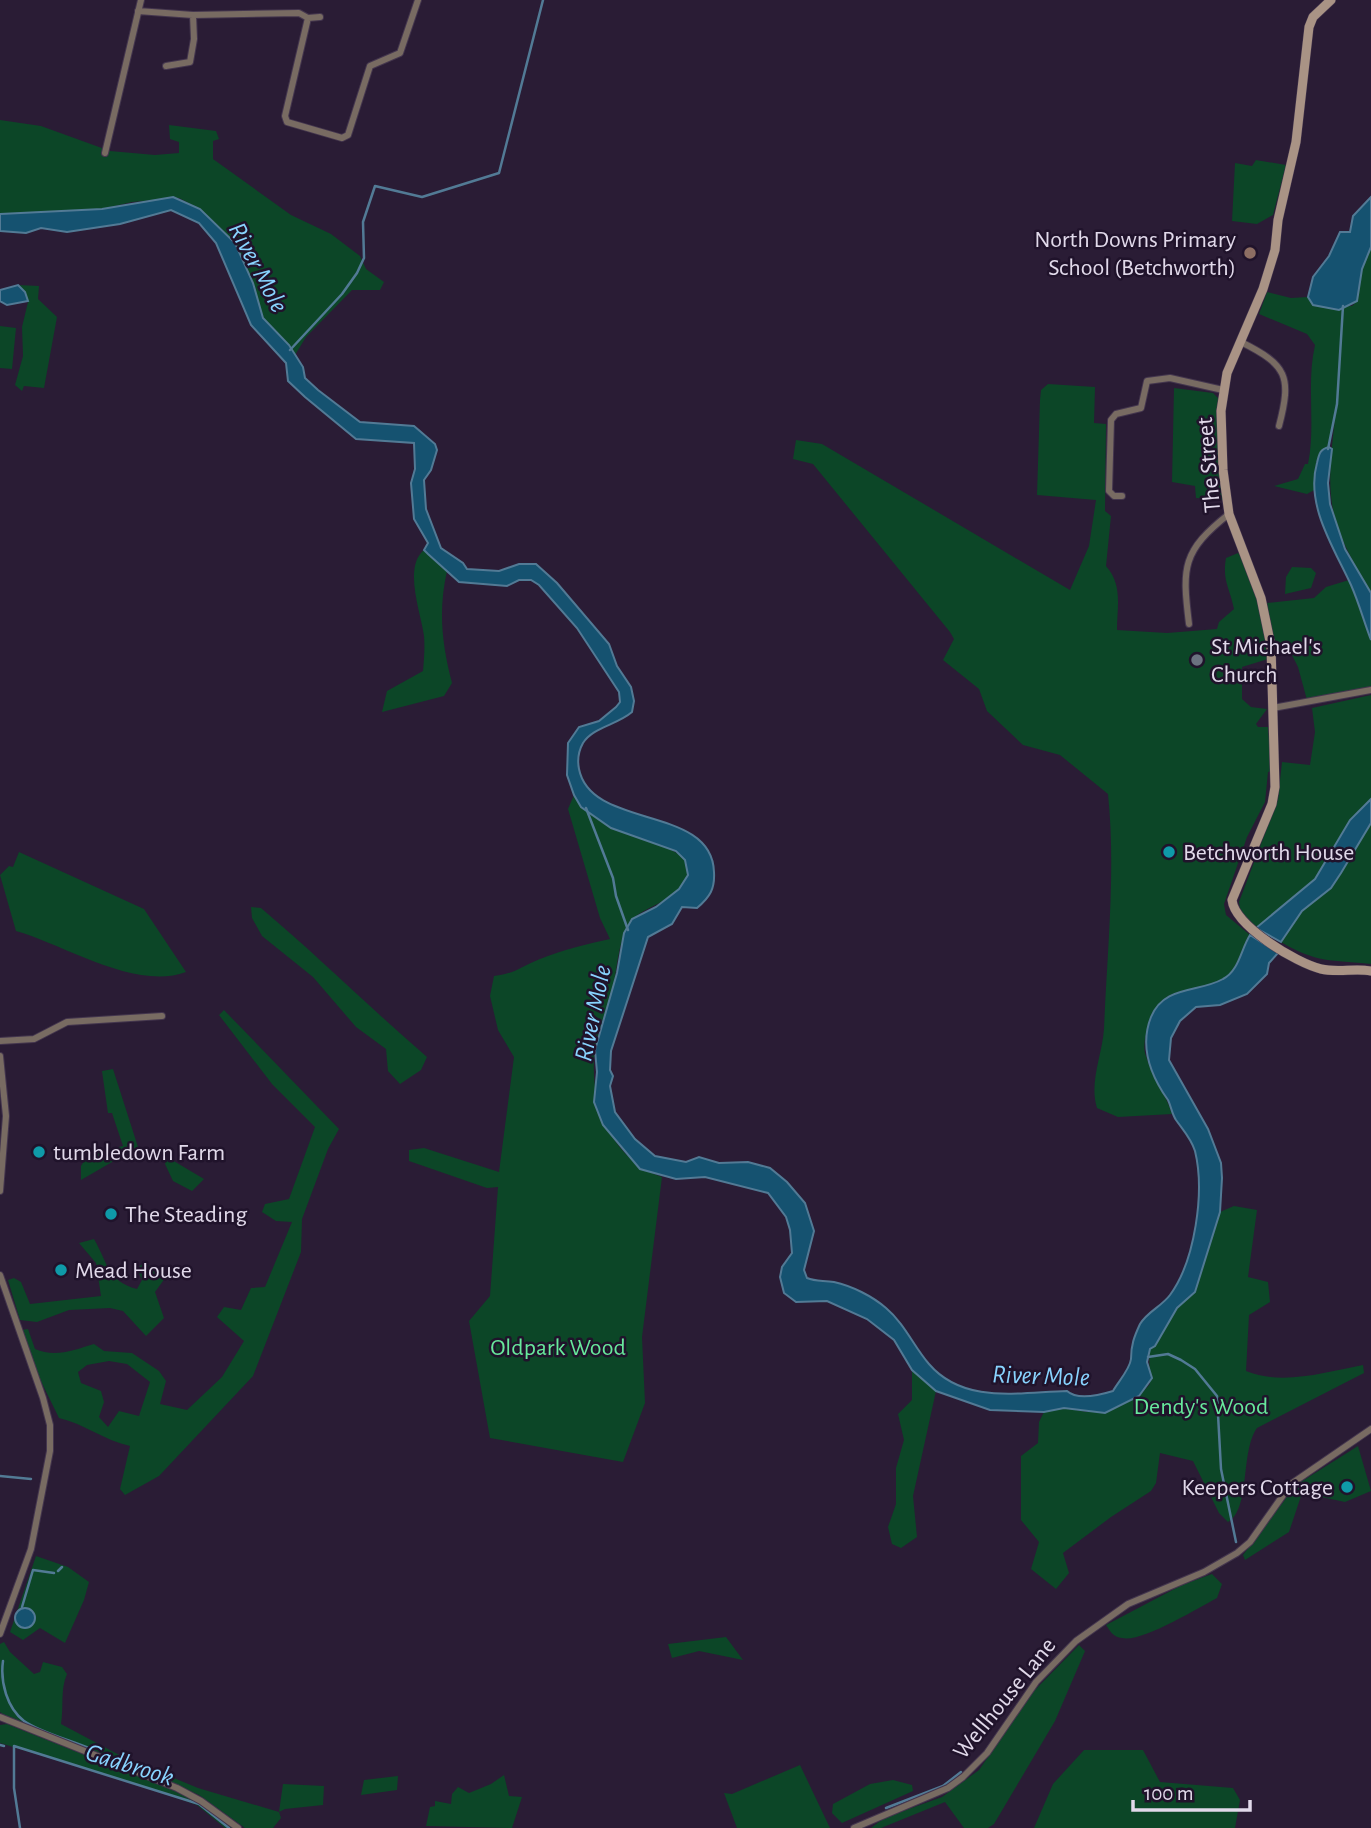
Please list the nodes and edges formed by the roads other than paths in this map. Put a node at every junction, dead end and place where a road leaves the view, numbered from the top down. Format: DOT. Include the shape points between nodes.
graph roads {
  1 [pos="141,0"];
  2 [pos="418,0"];
  3 [pos="1331,0"];
  4 [pos="138,11"];
  5 [pos="193,15"];
  6 [pos="320,17"];
  7 [pos="308,18"];
  8 [pos="166,66"];
  9 [pos="105,153"];
  10 [pos="1241,342"];
  11 [pos="1223,390"];
  12 [pos="1279,426"];
  13 [pos="1122,496"];
  14 [pos="1229,514"];
  15 [pos="1189,624"];
  16 [pos="1371,690"];
  17 [pos="1273,708"];
  18 [pos="1371,971"];
  19 [pos="162,1016"];
  20 [pos="0,1041"];
  21 [pos="0,1056"];
  22 [pos="0,1191"];
  23 [pos="0,1275"];
  24 [pos="1371,1429"];
  25 [pos="0,1634"];
  26 [pos="0,1717"];
  27 [pos="238,1828"];
  28 [pos="854,1828"];
  1 -- 4 [label="street"];
  2 -- 7 [label="street" via="400,53 370,66 348,135 342,138 288,122 285,116"];
  3 -- 10 [label="street, The Street" via="1309,27 1298,133 1275,250"];
  4 -- 5 [label="street"];
  4 -- 9 [label="street"];
  5 -- 7 [label="street" via="299,13"];
  5 -- 8 [label="street" via="190,62"];
  6 -- 7 [label="street"];
  10 -- 11 [label="street, The Street"];
  10 -- 12 [label="street" via="1268,356 1283,372 1287,386"];
  11 -- 13 [label="street" via="1170,379 1147,381 1140,408 1116,414 1111,420 1109,491"];
  11 -- 14 [label="street, The Street" via="1223,470"];
  14 -- 15 [label="street" via="1196,543 1188,562 1184,581"];
  14 -- 17 [label="street, The Street" via="1262,598 1274,680"];
  16 -- 17 [label="street"];
  17 -- 18 [label="street, The Street" via="1272,804 1232,900 1233,909 1248,928 1321,969"];
  19 -- 20 [label="street" via="67,1021 34,1039"];
  21 -- 22 [label="street" via="6,1116"];
  23 -- 25 [label="street" via="50,1425 50,1451 31,1549"];
  24 -- 28 [label="street, Wellhouse Lane" via="1291,1484 1237,1553 1128,1604 1076,1641 1035,1682 987,1753 963,1777 948,1788"];
  26 -- 27 [label="street" via="177,1788"];
}
